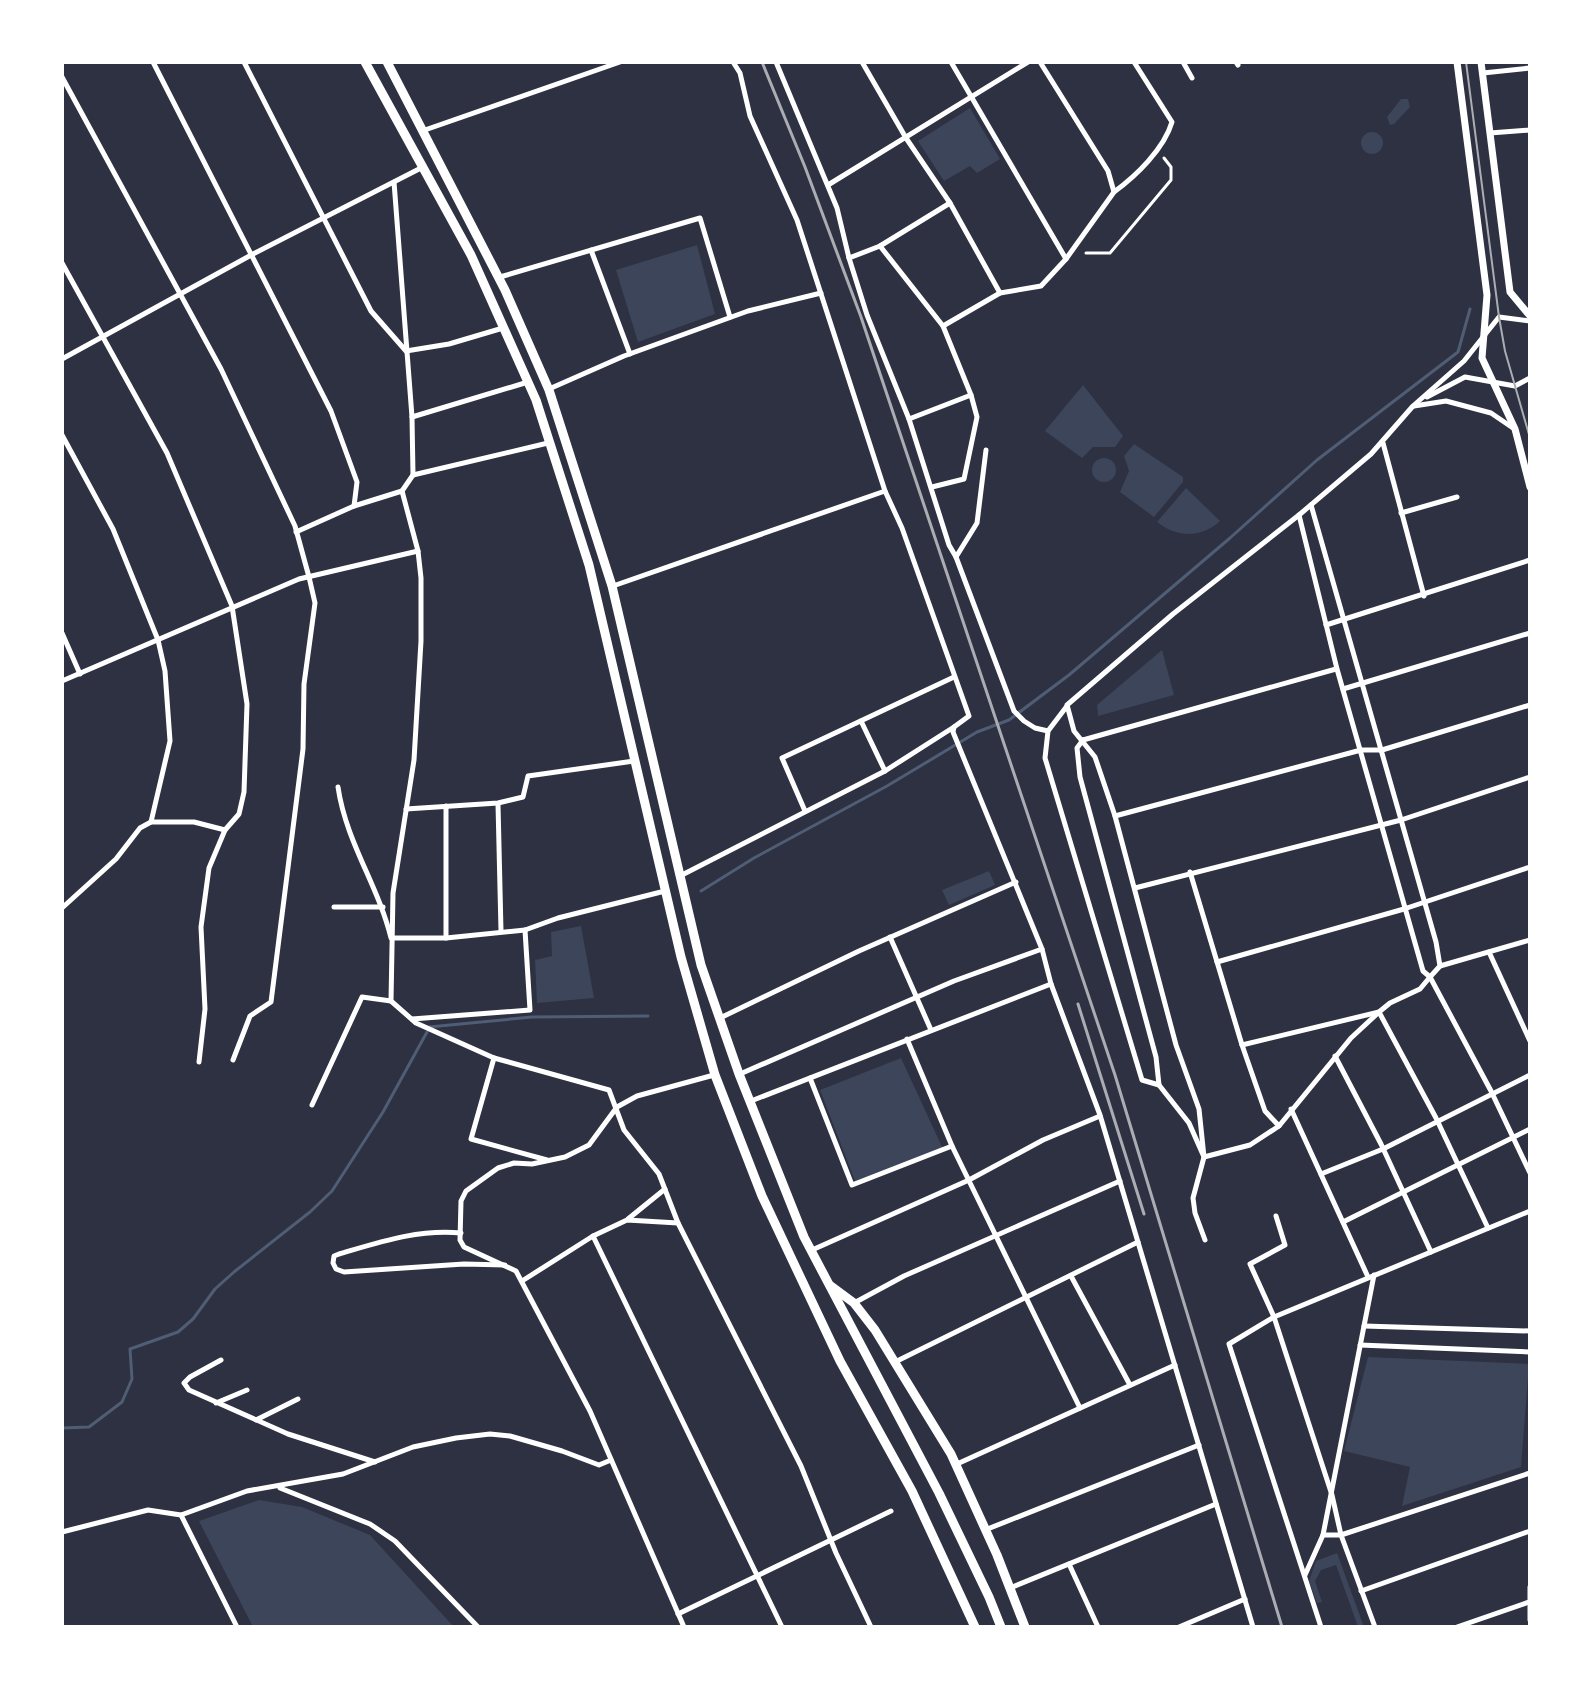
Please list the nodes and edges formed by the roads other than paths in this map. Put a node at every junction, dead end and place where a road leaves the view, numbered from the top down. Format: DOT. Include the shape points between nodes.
graph roads {
  1 [pos="153,62"];
  2 [pos="244,62"];
  3 [pos="365,62"];
  4 [pos="387,62"];
  5 [pos="620,62"];
  6 [pos="733,62"];
  7 [pos="776,62"];
  8 [pos="862,62"];
  9 [pos="951,62"];
  10 [pos="1028,62"];
  11 [pos="1040,62"];
  12 [pos="1134,62"];
  13 [pos="1183,62"];
  14 [pos="1457,62"];
  15 [pos="1466,62"];
  16 [pos="1481,62"];
  17 [pos="1530,68"];
  18 [pos="1483,73"];
  19 [pos="62,77"];
  20 [pos="1192,78"];
  21 [pos="971,97"];
  22 [pos="1530,130"];
  23 [pos="422,131"];
  24 [pos="1490,133"];
  25 [pos="906,138"];
  26 [pos="1164,158"];
  27 [pos="421,168"];
  28 [pos="394,182"];
  29 [pos="828,185"];
  30 [pos="1114,192"];
  31 [pos="950,203"];
  32 [pos="324,217"];
  33 [pos="880,246"];
  34 [pos="591,249"];
  35 [pos="1086,253"];
  36 [pos="253,254"];
  37 [pos="849,258"];
  38 [pos="1066,259"];
  39 [pos="62,263"];
  40 [pos="499,277"];
  41 [pos="821,293"];
  42 [pos="1000,293"];
  43 [pos="181,294"];
  44 [pos="730,317"];
  45 [pos="1530,318"];
  46 [pos="943,326"];
  47 [pos="503,328"];
  48 [pos="1485,332"];
  49 [pos="101,337"];
  50 [pos="406,351"];
  51 [pos="630,354"];
  52 [pos="62,359"];
  53 [pos="1530,378"];
  54 [pos="528,382"];
  55 [pos="1493,382"];
  56 [pos="549,390"];
  57 [pos="971,395"];
  58 [pos="1413,406"];
  59 [pos="412,417"];
  60 [pos="909,419"];
  61 [pos="1515,429"];
  62 [pos="62,435"];
  63 [pos="1383,442"];
  64 [pos="549,443"];
  65 [pos="986,450"];
  66 [pos="413,475"];
  67 [pos="932,487"];
  68 [pos="1530,487"];
  69 [pos="402,491"];
  70 [pos="885,491"];
  71 [pos="1457,497"];
  72 [pos="1311,505"];
  73 [pos="354,506"];
  74 [pos="1401,513"];
  75 [pos="1299,515"];
  76 [pos="296,532"];
  77 [pos="418,551"];
  78 [pos="956,557"];
  79 [pos="1530,560"];
  80 [pos="309,577"];
  81 [pos="612,586"];
  82 [pos="1424,596"];
  83 [pos="232,606"];
  84 [pos="1344,620"];
  85 [pos="1326,625"];
  86 [pos="62,633"];
  87 [pos="1530,633"];
  88 [pos="158,640"];
  89 [pos="1337,669"];
  90 [pos="80,674"];
  91 [pos="954,677"];
  92 [pos="62,681"];
  93 [pos="1362,684"];
  94 [pos="1343,689"];
  95 [pos="1067,705"];
  96 [pos="1530,705"];
  97 [pos="861,721"];
  98 [pos="953,729"];
  99 [pos="1048,731"];
  100 [pos="1083,740"];
  101 [pos="1361,750"];
  102 [pos="1382,750"];
  103 [pos="635,761"];
  104 [pos="885,771"];
  105 [pos="1530,777"];
  106 [pos="338,787"];
  107 [pos="498,803"];
  108 [pos="446,806"];
  109 [pos="406,809"];
  110 [pos="805,811"];
  111 [pos="1115,816"];
  112 [pos="1401,820"];
  113 [pos="151,822"];
  114 [pos="1380,825"];
  115 [pos="225,830"];
  116 [pos="1530,867"];
  117 [pos="1190,872"];
  118 [pos="679,877"];
  119 [pos="1016,882"];
  120 [pos="1135,888"];
  121 [pos="665,891"];
  122 [pos="1424,901"];
  123 [pos="334,907"];
  124 [pos="383,907"];
  125 [pos="62,908"];
  126 [pos="1404,909"];
  127 [pos="525,930"];
  128 [pos="501,931"];
  129 [pos="890,937"];
  130 [pos="391,938"];
  131 [pos="446,938"];
  132 [pos="1530,940"];
  133 [pos="1042,949"];
  134 [pos="1489,952"];
  135 [pos="1217,962"];
  136 [pos="1440,966"];
  137 [pos="1430,977"];
  138 [pos="1051,984"];
  139 [pos="917,999"];
  140 [pos="391,1001"];
  141 [pos="1379,1012"];
  142 [pos="719,1018"];
  143 [pos="414,1021"];
  144 [pos="931,1030"];
  145 [pos="907,1039"];
  146 [pos="1530,1041"];
  147 [pos="1242,1045"];
  148 [pos="1335,1056"];
  149 [pos="494,1058"];
  150 [pos="233,1060"];
  151 [pos="199,1062"];
  152 [pos="739,1074"];
  153 [pos="715,1075"];
  154 [pos="1530,1075"];
  155 [pos="810,1078"];
  156 [pos="1159,1085"];
  157 [pos="1492,1094"];
  158 [pos="750,1102"];
  159 [pos="312,1105"];
  160 [pos="617,1107"];
  161 [pos="1291,1109"];
  162 [pos="1100,1115"];
  163 [pos="1437,1121"];
  164 [pos="1279,1126"];
  165 [pos="1530,1129"];
  166 [pos="1513,1137"];
  167 [pos="952,1146"];
  168 [pos="1383,1149"];
  169 [pos="1204,1157"];
  170 [pos="548,1161"];
  171 [pos="1458,1165"];
  172 [pos="1530,1173"];
  173 [pos="1321,1174"];
  174 [pos="969,1180"];
  175 [pos="1120,1181"];
  176 [pos="665,1189"];
  177 [pos="1403,1192"];
  178 [pos="1530,1211"];
  179 [pos="1276,1216"];
  180 [pos="627,1220"];
  181 [pos="1343,1222"];
  182 [pos="678,1223"];
  183 [pos="1488,1228"];
  184 [pos="461,1234"];
  185 [pos="593,1236"];
  186 [pos="998,1236"];
  187 [pos="1205,1240"];
  188 [pos="1138,1242"];
  189 [pos="811,1250"];
  190 [pos="1431,1252"];
  191 [pos="506,1265"];
  192 [pos="1071,1276"];
  193 [pos="1371,1276"];
  194 [pos="522,1281"];
  195 [pos="829,1284"];
  196 [pos="1026,1298"];
  197 [pos="854,1303"];
  198 [pos="1274,1317"];
  199 [pos="1364,1326"];
  200 [pos="1530,1331"];
  201 [pos="1360,1345"];
  202 [pos="1530,1352"];
  203 [pos="221,1360"];
  204 [pos="894,1362"];
  205 [pos="1175,1365"];
  206 [pos="1130,1385"];
  207 [pos="247,1390"];
  208 [pos="298,1399"];
  209 [pos="216,1403"];
  210 [pos="1080,1408"];
  211 [pos="256,1420"];
  212 [pos="1199,1445"];
  213 [pos="611,1460"];
  214 [pos="376,1462"];
  215 [pos="956,1465"];
  216 [pos="1530,1473"];
  217 [pos="278,1487"];
  218 [pos="1332,1495"];
  219 [pos="1216,1504"];
  220 [pos="891,1511"];
  221 [pos="181,1515"];
  222 [pos="985,1530"];
  223 [pos="1530,1531"];
  224 [pos="62,1532"];
  225 [pos="1323,1535"];
  226 [pos="1341,1535"];
  227 [pos="831,1539"];
  228 [pos="1069,1564"];
  229 [pos="756,1576"];
  230 [pos="1304,1576"];
  231 [pos="1530,1587"];
  232 [pos="1010,1588"];
  233 [pos="1361,1591"];
  234 [pos="1245,1599"];
  235 [pos="1529,1602"];
  236 [pos="678,1614"];
  237 [pos="1530,1620"];
  238 [pos="237,1627"];
  239 [pos="478,1627"];
  240 [pos="684,1627"];
  241 [pos="782,1627"];
  242 [pos="871,1627"];
  243 [pos="975,1627"];
  244 [pos="1001,1627"];
  245 [pos="1025,1627"];
  246 [pos="1098,1627"];
  247 [pos="1179,1627"];
  248 [pos="1253,1627"];
  249 [pos="1321,1627"];
  250 [pos="1375,1627"];
  251 [pos="1457,1627"];
  1 -- 36 [label="street"];
  2 -- 32 [label="street"];
  3 -- 27 [label="highway"];
  4 -- 23 [label="highway"];
  5 -- 23 [label="street"];
  6 -- 41 [label="street"];
  7 -- 29 [label="street"];
  8 -- 25 [label="street"];
  9 -- 21 [label="street"];
  10 -- 21 [label="street"];
  11 -- 30 [label="street" via="1108,171"];
  12 -- 30 [label="street" via="1172,122 1168,135"];
  13 -- 20 [label="street"];
  14 -- 15 [label="street"];
  14 -- 48 [label="street" via="1487,295"];
  16 -- 18 [label="street"];
  17 -- 18 [label="street"];
  18 -- 24 [label="street"];
  19 -- 43 [label="street"];
  21 -- 25 [label="street"];
  21 -- 38 [label="street"];
  22 -- 24 [label="street"];
  23 -- 40 [label="highway"];
  24 -- 45 [label="street" via="1510,292"];
  25 -- 29 [label="street"];
  25 -- 31 [label="street"];
  26 -- 35 [label="lane" via="1171,180 1110,253"];
  27 -- 28 [label="street"];
  27 -- 47 [label="highway" via="471,255"];
  28 -- 32 [label="street"];
  28 -- 50 [label="street"];
  29 -- 37 [label="street"];
  30 -- 38 [label="street"];
  31 -- 33 [label="street"];
  31 -- 42 [label="street"];
  32 -- 36 [label="street"];
  32 -- 50 [label="street" via="371,311"];
  33 -- 37 [label="street"];
  33 -- 46 [label="street"];
  34 -- 40 [label="street"];
  34 -- 44 [label="street" via="700,218"];
  34 -- 51 [label="street"];
  36 -- 43 [label="street"];
  36 -- 73 [label="street" via="331,411 357,482"];
  37 -- 60 [label="street"];
  38 -- 42 [label="street" via="1041,286"];
  39 -- 49 [label="street"];
  40 -- 56 [label="highway"];
  41 -- 44 [label="street"];
  41 -- 70 [label="street"];
  42 -- 46 [label="street"];
  43 -- 49 [label="street"];
  43 -- 76 [label="street"];
  44 -- 51 [label="street"];
  45 -- 48 [label="street" via="1499,317"];
  46 -- 57 [label="street"];
  47 -- 50 [label="street"];
  47 -- 54 [label="highway"];
  48 -- 55 [label="street" via="1482,358"];
  48 -- 58 [label="street" via="1464,361"];
  49 -- 52 [label="street"];
  49 -- 83 [label="street" via="167,453"];
  50 -- 59 [label="street"];
  51 -- 56 [label="street"];
  53 -- 55 [label="street" via="1515,386"];
  54 -- 59 [label="street"];
  54 -- 64 [label="highway"];
  55 -- 58 [label="street" via="1465,377"];
  55 -- 61 [label="street"];
  56 -- 81 [label="highway"];
  57 -- 60 [label="street"];
  57 -- 67 [label="street" via="977,417 964,479"];
  58 -- 61 [label="street" via="1446,401 1491,413"];
  58 -- 63 [label="street"];
  59 -- 66 [label="street"];
  60 -- 67 [label="street"];
  61 -- 68 [label="street"];
  62 -- 88 [label="street" via="113,529"];
  63 -- 72 [label="street"];
  63 -- 74 [label="street"];
  64 -- 66 [label="street"];
  64 -- 103 [label="highway" via="589,565"];
  65 -- 78 [label="street" via="977,523"];
  66 -- 69 [label="street"];
  67 -- 78 [label="street"];
  69 -- 73 [label="street"];
  69 -- 77 [label="street"];
  70 -- 81 [label="street"];
  70 -- 91 [label="street"];
  71 -- 74 [label="street"];
  72 -- 75 [label="street"];
  72 -- 84 [label="street"];
  73 -- 76 [label="street"];
  74 -- 82 [label="street"];
  75 -- 85 [label="street"];
  75 -- 95 [label="street"];
  76 -- 80 [label="street"];
  77 -- 80 [label="street"];
  77 -- 109 [label="street" via="421,641"];
  78 -- 99 [label="street" via="1014,711 1035,728"];
  79 -- 82 [label="street"];
  80 -- 83 [label="street"];
  80 -- 150 [label="street" via="315,603 304,684 303,749 271,1002 250,1016"];
  81 -- 118 [label="highway"];
  82 -- 84 [label="street"];
  83 -- 88 [label="street"];
  83 -- 115 [label="street" via="247,704 244,792 239,814"];
  84 -- 85 [label="street"];
  84 -- 93 [label="street"];
  85 -- 89 [label="street"];
  86 -- 90 [label="street"];
  87 -- 93 [label="street"];
  88 -- 90 [label="street"];
  88 -- 113 [label="street" via="170,741"];
  89 -- 94 [label="street"];
  89 -- 100 [label="street"];
  90 -- 92 [label="street"];
  91 -- 97 [label="street"];
  91 -- 98 [label="street" via="969,716"];
  93 -- 94 [label="street"];
  93 -- 102 [label="street"];
  94 -- 101 [label="street"];
  95 -- 99 [label="street"];
  95 -- 100 [label="street" via="1074,731"];
  96 -- 102 [label="street"];
  97 -- 104 [label="street"];
  97 -- 110 [label="street" via="782,758"];
  98 -- 104 [label="street"];
  98 -- 119 [label="street"];
  99 -- 156 [label="street" via="1045,758 1142,1080"];
  100 -- 111 [label="street" via="1095,757"];
  100 -- 156 [label="street" via="1077,748 1080,777 1156,1057"];
  101 -- 102 [label="street"];
  101 -- 111 [label="street"];
  101 -- 114 [label="street"];
  102 -- 112 [label="street"];
  103 -- 107 [label="street" via="528,776 523,797"];
  103 -- 121 [label="highway"];
  104 -- 110 [label="street"];
  105 -- 112 [label="street"];
  106 -- 124 [label="street" via="350,837"];
  107 -- 108 [label="street"];
  107 -- 128 [label="street"];
  108 -- 109 [label="street"];
  108 -- 131 [label="street"];
  109 -- 130 [label="street"];
  110 -- 118 [label="street"];
  111 -- 120 [label="street"];
  112 -- 114 [label="street"];
  112 -- 122 [label="street"];
  113 -- 115 [label="street" via="194,822"];
  113 -- 125 [label="street"];
  114 -- 117 [label="street"];
  114 -- 126 [label="street"];
  115 -- 151 [label="street" via="209,868 201,927 205,1009"];
  116 -- 122 [label="street"];
  117 -- 120 [label="street"];
  117 -- 135 [label="street"];
  118 -- 142 [label="highway"];
  119 -- 129 [label="street"];
  119 -- 133 [label="street"];
  120 -- 169 [label="street" via="1176,1045 1199,1109"];
  121 -- 127 [label="street"];
  121 -- 153 [label="highway"];
  122 -- 126 [label="street"];
  122 -- 136 [label="street"];
  123 -- 124 [label="street"];
  124 -- 130 [label="street"];
  126 -- 135 [label="street"];
  126 -- 137 [label="street" via="1423,971"];
  127 -- 128 [label="street"];
  127 -- 143 [label="street" via="530,1010"];
  128 -- 131 [label="street"];
  129 -- 139 [label="street"];
  129 -- 142 [label="street"];
  130 -- 131 [label="street"];
  130 -- 140 [label="street"];
  132 -- 134 [label="street"];
  133 -- 138 [label="street"];
  133 -- 139 [label="street"];
  134 -- 136 [label="street"];
  134 -- 146 [label="street"];
  135 -- 147 [label="street"];
  136 -- 137 [label="street"];
  137 -- 141 [label="street" via="1420,989"];
  137 -- 157 [label="street"];
  138 -- 144 [label="street"];
  138 -- 162 [label="street"];
  139 -- 144 [label="street"];
  139 -- 152 [label="street"];
  140 -- 143 [label="street"];
  140 -- 159 [label="street" via="362,997"];
  141 -- 147 [label="street"];
  141 -- 148 [label="street"];
  141 -- 163 [label="street"];
  142 -- 152 [label="highway"];
  143 -- 149 [label="street"];
  144 -- 145 [label="street"];
  145 -- 155 [label="street"];
  145 -- 167 [label="street"];
  147 -- 164 [label="street" via="1265,1111"];
  148 -- 161 [label="street"];
  148 -- 168 [label="street"];
  149 -- 160 [label="street" via="609,1090"];
  149 -- 170 [label="street" via="471,1139"];
  152 -- 158 [label="highway"];
  153 -- 160 [label="street" via="637,1096"];
  153 -- 243 [label="highway" via="762,1196"];
  154 -- 157 [label="street"];
  155 -- 158 [label="street"];
  155 -- 167 [label="street" via="852,1185"];
  156 -- 169 [label="street" via="1189,1123"];
  157 -- 163 [label="street"];
  157 -- 166 [label="street"];
  158 -- 189 [label="highway"];
  160 -- 170 [label="street" via="589,1145"];
  160 -- 176 [label="street" via="624,1130"];
  161 -- 164 [label="street"];
  161 -- 173 [label="street"];
  162 -- 174 [label="street"];
  162 -- 175 [label="street"];
  163 -- 168 [label="street"];
  163 -- 171 [label="street"];
  164 -- 169 [label="street" via="1250,1145"];
  165 -- 166 [label="street"];
  166 -- 171 [label="street"];
  166 -- 172 [label="street"];
  167 -- 174 [label="street"];
  168 -- 173 [label="street"];
  168 -- 177 [label="street"];
  169 -- 187 [label="street" via="1193,1198"];
  170 -- 184 [label="street" via="498,1168 466,1191"];
  171 -- 177 [label="street"];
  171 -- 183 [label="street"];
  173 -- 181 [label="street"];
  174 -- 186 [label="street"];
  174 -- 189 [label="street"];
  175 -- 186 [label="street"];
  175 -- 188 [label="street"];
  176 -- 180 [label="street"];
  176 -- 182 [label="street"];
  177 -- 181 [label="street"];
  177 -- 190 [label="street"];
  178 -- 183 [label="street"];
  179 -- 198 [label="street" via="1285,1245 1250,1264"];
  180 -- 182 [label="street"];
  180 -- 185 [label="street"];
  181 -- 193 [label="street"];
  182 -- 227 [label="street" via="801,1466"];
  183 -- 190 [label="street"];
  184 -- 191 [label="street" via="464,1247"];
  184 -- 191 [label="street" via="400,1237 339,1254 333,1263 344,1272"];
  185 -- 194 [label="street"];
  185 -- 229 [label="street"];
  186 -- 196 [label="street"];
  186 -- 197 [label="street"];
  188 -- 192 [label="street"];
  188 -- 205 [label="street"];
  189 -- 195 [label="highway"];
  190 -- 193 [label="street"];
  191 -- 194 [label="street"];
  192 -- 196 [label="street"];
  192 -- 206 [label="street"];
  193 -- 198 [label="street"];
  193 -- 199 [label="street"];
  194 -- 213 [label="street"];
  195 -- 197 [label="highway"];
  195 -- 244 [label="highway" via="939,1493"];
  196 -- 204 [label="street"];
  196 -- 210 [label="street"];
  197 -- 204 [label="highway"];
  198 -- 218 [label="street"];
  198 -- 230 [label="street" via="1229,1344"];
  199 -- 200 [label="street"];
  199 -- 201 [label="street"];
  201 -- 202 [label="street"];
  201 -- 218 [label="street"];
  203 -- 209 [label="street" via="184,1383"];
  204 -- 215 [label="highway"];
  205 -- 206 [label="street"];
  205 -- 212 [label="street"];
  206 -- 210 [label="street"];
  207 -- 209 [label="street"];
  208 -- 211 [label="street"];
  209 -- 211 [label="street"];
  210 -- 215 [label="street"];
  211 -- 214 [label="street"];
  212 -- 219 [label="street"];
  212 -- 222 [label="street"];
  213 -- 214 [label="street" via="599,1465 531,1441 490,1434 413,1447"];
  213 -- 236 [label="street"];
  214 -- 217 [label="street"];
  215 -- 222 [label="highway"];
  216 -- 226 [label="street"];
  217 -- 221 [label="street" via="247,1491"];
  217 -- 239 [label="street" via="370,1524 395,1541"];
  218 -- 225 [label="street"];
  218 -- 226 [label="street"];
  219 -- 228 [label="street"];
  219 -- 234 [label="street"];
  220 -- 227 [label="street"];
  221 -- 224 [label="street" via="148,1510"];
  221 -- 238 [label="street"];
  222 -- 232 [label="highway"];
  223 -- 233 [label="street"];
  225 -- 226 [label="street"];
  225 -- 230 [label="street"];
  226 -- 233 [label="street"];
  227 -- 229 [label="street"];
  227 -- 242 [label="street"];
  228 -- 232 [label="street"];
  228 -- 246 [label="street"];
  229 -- 236 [label="street"];
  229 -- 241 [label="street"];
  230 -- 249 [label="street"];
  231 -- 235 [label="street"];
  232 -- 245 [label="highway"];
  233 -- 250 [label="street"];
  234 -- 247 [label="street"];
  234 -- 248 [label="street"];
  235 -- 237 [label="street"];
  235 -- 251 [label="street"];
  236 -- 240 [label="street"];
}
